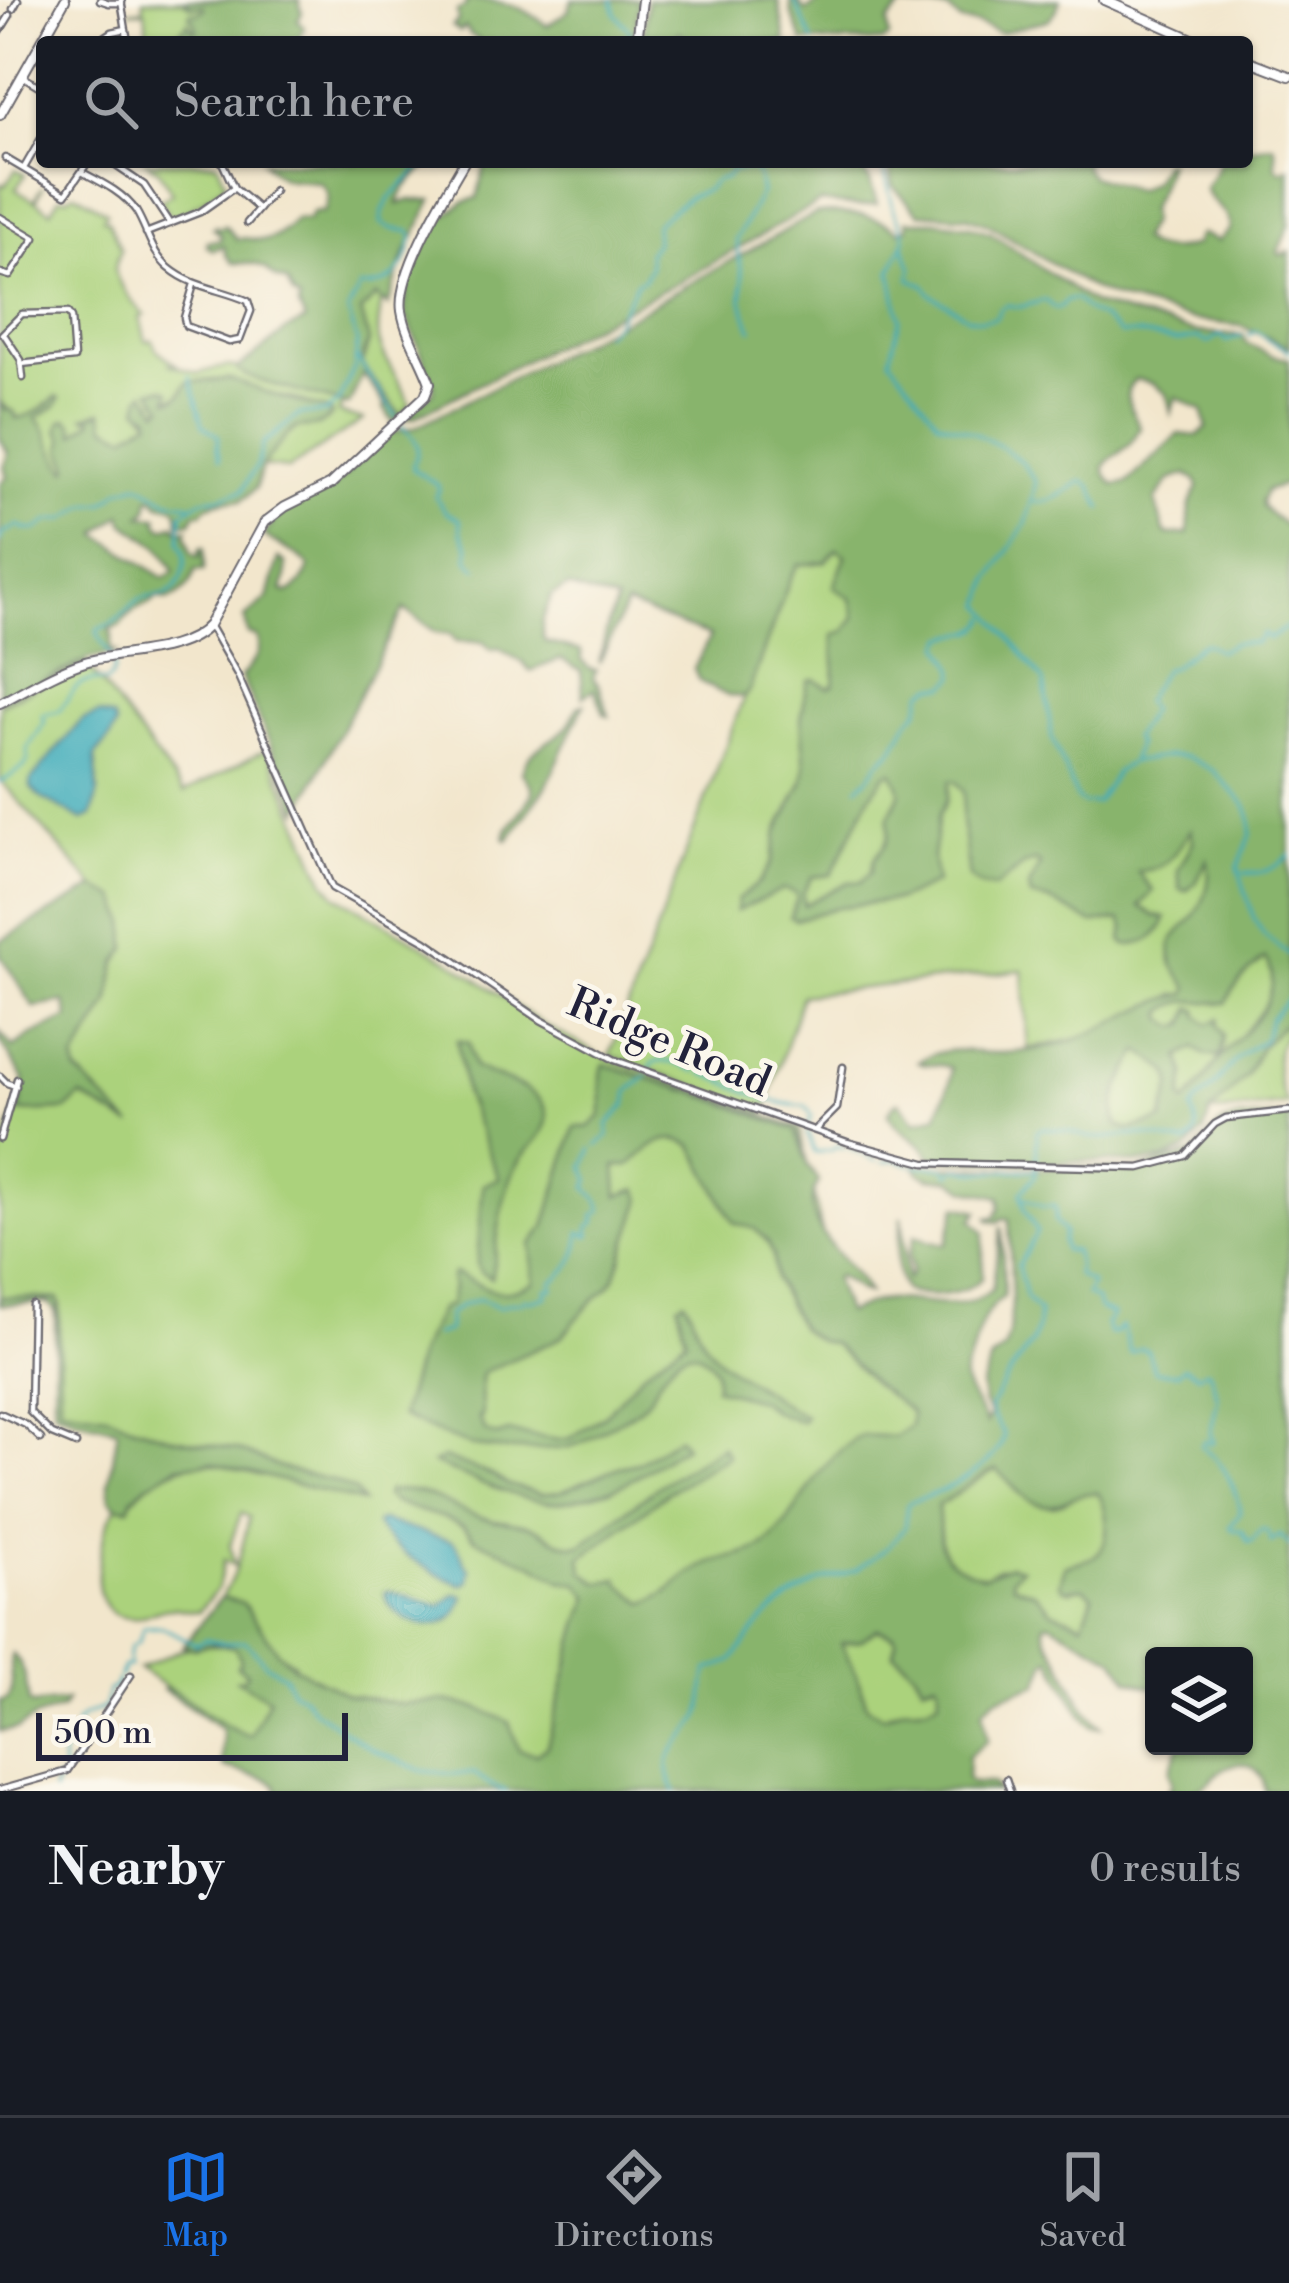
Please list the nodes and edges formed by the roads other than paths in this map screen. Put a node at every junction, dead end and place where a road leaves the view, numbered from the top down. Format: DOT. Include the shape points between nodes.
graph roads {
  1 [pos="18,0"];
  2 [pos="65,0"];
  3 [pos="100,0"];
  4 [pos="643,0"];
  5 [pos="1105,0"];
  6 [pos="122,2"];
  7 [pos="126,29"];
  8 [pos="0,31"];
  9 [pos="45,36"];
  10 [pos="106,36"];
  11 [pos="127,36"];
  12 [pos="638,36"];
  13 [pos="1186,36"];
  14 [pos="36,51"];
  15 [pos="1253,63"];
  16 [pos="22,76"];
  17 [pos="1289,76"];
  18 [pos="36,84"];
  19 [pos="0,115"];
  20 [pos="36,147"];
  21 [pos="5,158"];
  22 [pos="84,168"];
  23 [pos="119,168"];
  24 [pos="225,168"];
  25 [pos="461,168"];
  26 [pos="23,169"];
  27 [pos="82,172"];
  28 [pos="234,188"];
  29 [pos="274,191"];
  30 [pos="259,209"];
  31 [pos="0,217"];
  32 [pos="247,223"];
  33 [pos="170,224"];
  34 [pos="146,233"];
  35 [pos="0,273"];
  36 [pos="194,284"];
  37 [pos="1,333"];
  38 [pos="21,364"];
  39 [pos="23,377"];
  40 [pos="208,625"];
  41 [pos="0,703"];
  42 [pos="843,1067"];
  43 [pos="0,1076"];
  44 [pos="0,1106"];
  45 [pos="10,1109"];
  46 [pos="1289,1111"];
  47 [pos="815,1130"];
  48 [pos="0,1139"];
  49 [pos="32,1305"];
  50 [pos="0,1413"];
  51 [pos="33,1416"];
  52 [pos="26,1425"];
  53 [pos="41,1439"];
  54 [pos="76,1444"];
  55 [pos="131,1675"];
  56 [pos="1006,1779"];
  57 [pos="0,1790"];
  58 [pos="1010,1791"];
  1 -- 8 [label="street"];
  2 -- 9 [label="street"];
  3 -- 6 [label="street"];
  4 -- 12 [label="street"];
  5 -- 13 [label="street"];
  6 -- 7 [label="street"];
  7 -- 10 [label="street"];
  7 -- 11 [label="street"];
  14 -- 16 [label="street"];
  15 -- 17 [label="street"];
  16 -- 18 [label="street"];
  16 -- 19 [label="street"];
  20 -- 26 [label="street"];
  21 -- 26 [label="street"];
  22 -- 27 [label="street"];
  23 -- 33 [label="street" via="144,184"];
  24 -- 28 [label="street"];
  25 -- 40 [label="street" via="423,234 403,295 428,392 332,484 265,522"];
  26 -- 27 [label="street" via="66,194"];
  27 -- 34 [label="street" via="127,200"];
  28 -- 30 [label="street"];
  28 -- 33 [label="street"];
  29 -- 30 [label="street"];
  30 -- 32 [label="street"];
  31 -- 35 [label="street" via="34,238 10,276"];
  33 -- 34 [label="street"];
  34 -- 36 [label="street" via="167,266"];
  36 -- 36 [label="street" via="186,326 240,340 248,301"];
  37 -- 38 [label="street"];
  37 -- 38 [label="street" via="22,314 68,313 74,358"];
  38 -- 39 [label="street"];
  40 -- 41 [label="street" via="190,639 80,664"];
  40 -- 47 [label="street, Ridge Road" via="335,891 615,1060"];
  42 -- 47 [label="street" via="837,1108"];
  43 -- 45 [label="street" via="16,1083"];
  44 -- 45 [label="street"];
  45 -- 48 [label="street"];
  46 -- 47 [label="street, Ridge Road" via="1226,1118 1185,1156 1146,1167 915,1162"];
  49 -- 51 [label="street"];
  50 -- 52 [label="street"];
  51 -- 52 [label="street"];
  51 -- 54 [label="street"];
  52 -- 53 [label="street"];
  55 -- 57 [label="street" via="67,1771"];
  56 -- 58 [label="street"];
}
